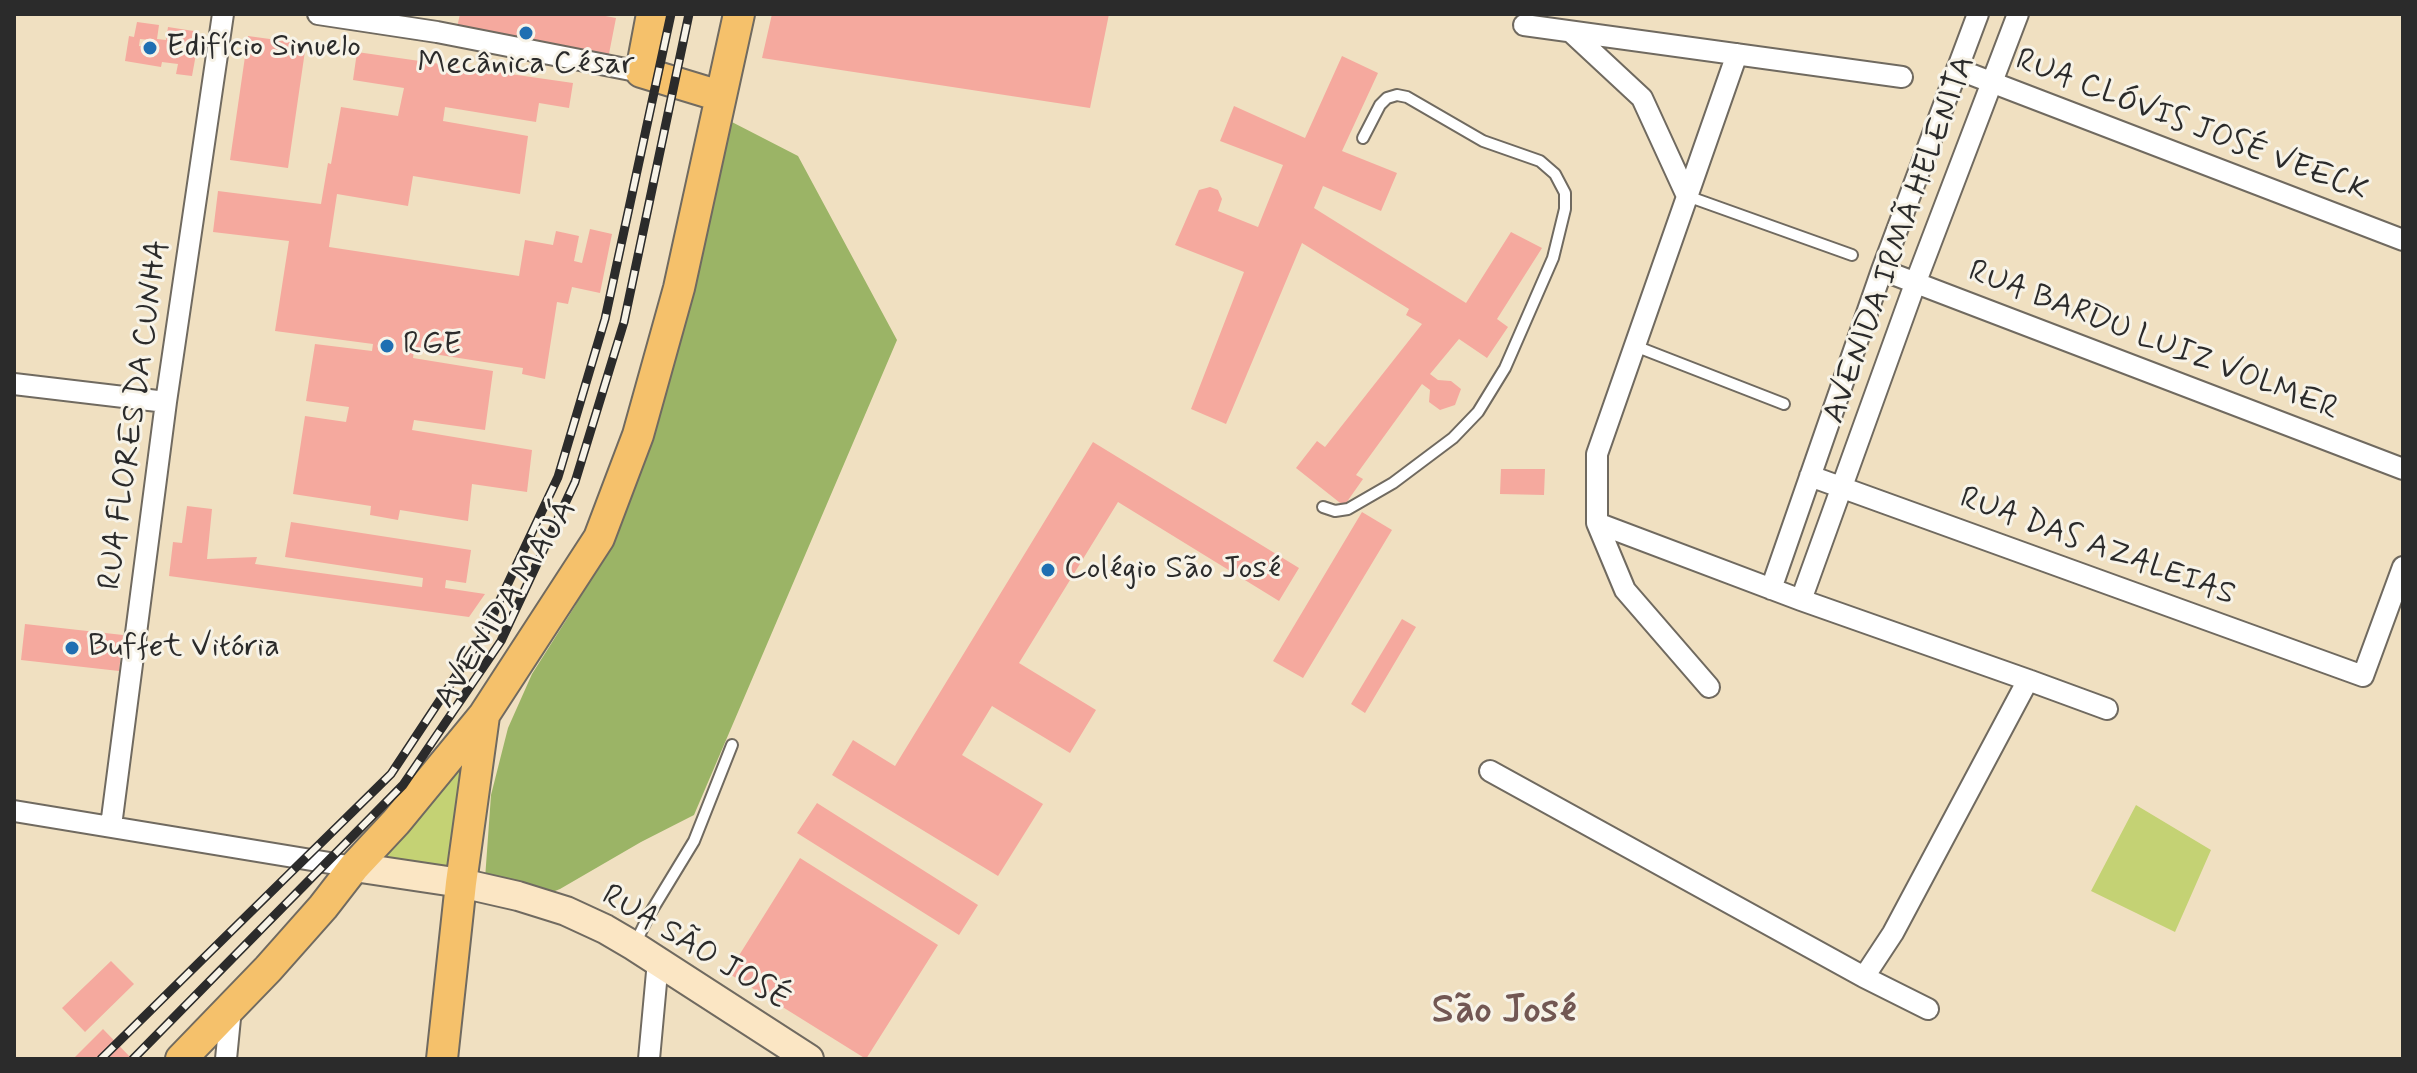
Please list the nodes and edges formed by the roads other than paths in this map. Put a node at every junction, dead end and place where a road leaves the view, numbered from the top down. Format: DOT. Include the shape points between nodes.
graph roads {
  1 [pos="223,14"];
  2 [pos="318,14"];
  3 [pos="652,14"];
  4 [pos="739,14"];
  5 [pos="1978,14"];
  6 [pos="2018,14"];
  7 [pos="439,23"];
  8 [pos="1524,25"];
  9 [pos="1571,32"];
  10 [pos="1737,54"];
  11 [pos="1957,69"];
  12 [pos="641,72"];
  13 [pos="1902,77"];
  14 [pos="1991,83"];
  15 [pos="720,96"];
  16 [pos="1363,138"];
  17 [pos="1687,196"];
  18 [pos="2403,240"];
  19 [pos="1852,255"];
  20 [pos="1882,270"];
  21 [pos="1915,284"];
  22 [pos="1635,346"];
  23 [pos="14,384"];
  24 [pos="166,402"];
  25 [pos="1784,404"];
  26 [pos="2403,469"];
  27 [pos="1810,476"];
  28 [pos="1842,487"];
  29 [pos="1323,507"];
  30 [pos="1796,517"];
  31 [pos="1597,523"];
  32 [pos="1827,529"];
  33 [pos="2403,567"];
  34 [pos="1771,589"];
  35 [pos="1801,600"];
  36 [pos="2028,680"];
  37 [pos="1709,687"];
  38 [pos="2107,709"];
  39 [pos="484,715"];
  40 [pos="732,745"];
  41 [pos="1490,771"];
  42 [pos="14,811"];
  43 [pos="111,826"];
  44 [pos="354,867"];
  45 [pos="461,883"];
  46 [pos="646,953"];
  47 [pos="1864,977"];
  48 [pos="231,1008"];
  49 [pos="1928,1009"];
  50 [pos="181,1059"];
  51 [pos="226,1059"];
  52 [pos="442,1059"];
  53 [pos="649,1059"];
  54 [pos="809,1059"];
  1 -- 24 [label="street, RUA FLORES DA CUNHA"];
  2 -- 7 [label="street"];
  3 -- 12 [label="main road"];
  4 -- 15 [label="main road, AVENIDA MAUÁ"];
  5 -- 11 [label="street, AVENIDA IRMÃ HELENITA"];
  6 -- 14 [label="street, AVENIDA IRMÃ HELENITA"];
  7 -- 12 [label="street"];
  8 -- 9 [label="street"];
  9 -- 10 [label="street"];
  9 -- 17 [label="street" via="1642,98"];
  10 -- 13 [label="street"];
  10 -- 17 [label="street"];
  11 -- 14 [label="street, RUA CLÓVIS JOSÉ VEECK"];
  11 -- 20 [label="street, AVENIDA IRMÃ HELENITA"];
  12 -- 15 [label="main road"];
  14 -- 18 [label="street, RUA CLÓVIS JOSÉ VEECK"];
  14 -- 21 [label="street, AVENIDA IRMÃ HELENITA"];
  15 -- 39 [label="main road, AVENIDA MAUÁ" via="679,288 638,435 599,538"];
  16 -- 29 [label="lane" via="1387,98 1407,97 1483,141 1540,161 1560,183 1565,209 1553,258 1505,368 1478,412 1423,462 1369,498 1348,509"];
  17 -- 19 [label="lane"];
  17 -- 22 [label="street"];
  20 -- 21 [label="street, RUA BARDU LUIZ VOLMER"];
  20 -- 27 [label="street, AVENIDA IRMÃ HELENITA"];
  21 -- 26 [label="street, RUA BARDU LUIZ VOLMER"];
  21 -- 28 [label="street, AVENIDA IRMÃ HELENITA"];
  22 -- 25 [label="lane"];
  22 -- 31 [label="street" via="1597,454"];
  23 -- 24 [label="street"];
  24 -- 43 [label="street, RUA FLORES DA CUNHA"];
  27 -- 28 [label="street, RUA DAS AZALEIAS"];
  27 -- 30 [label="street, AVENIDA IRMÃ HELENITA"];
  28 -- 32 [label="street, AVENIDA IRMÃ HELENITA"];
  28 -- 33 [label="street, RUA DAS AZALEIAS" via="2363,676"];
  30 -- 32 [label="street"];
  30 -- 34 [label="street, AVENIDA IRMÃ HELENITA"];
  31 -- 34 [label="street"];
  31 -- 37 [label="street" via="1625,590"];
  32 -- 35 [label="street, AVENIDA IRMÃ HELENITA"];
  34 -- 35 [label="street"];
  35 -- 36 [label="street"];
  36 -- 38 [label="street"];
  36 -- 47 [label="street" via="1893,933"];
  39 -- 44 [label="main road, AVENIDA MAUÁ"];
  39 -- 45 [label="main road"];
  40 -- 46 [label="lane" via="694,841 649,915"];
  41 -- 47 [label="street"];
  42 -- 43 [label="street"];
  43 -- 44 [label="street"];
  44 -- 45 [label="street, RUA SÃO JOSÉ"];
  44 -- 48 [label="main road, AVENIDA MAUÁ"];
  45 -- 46 [label="street, RUA SÃO JOSÉ" via="566,911"];
  45 -- 52 [label="main road"];
  46 -- 53 [label="street"];
  46 -- 54 [label="street, RUA SÃO JOSÉ"];
  47 -- 49 [label="street"];
  48 -- 50 [label="main road, AVENIDA MAUÁ"];
  48 -- 51 [label="street"];
}
